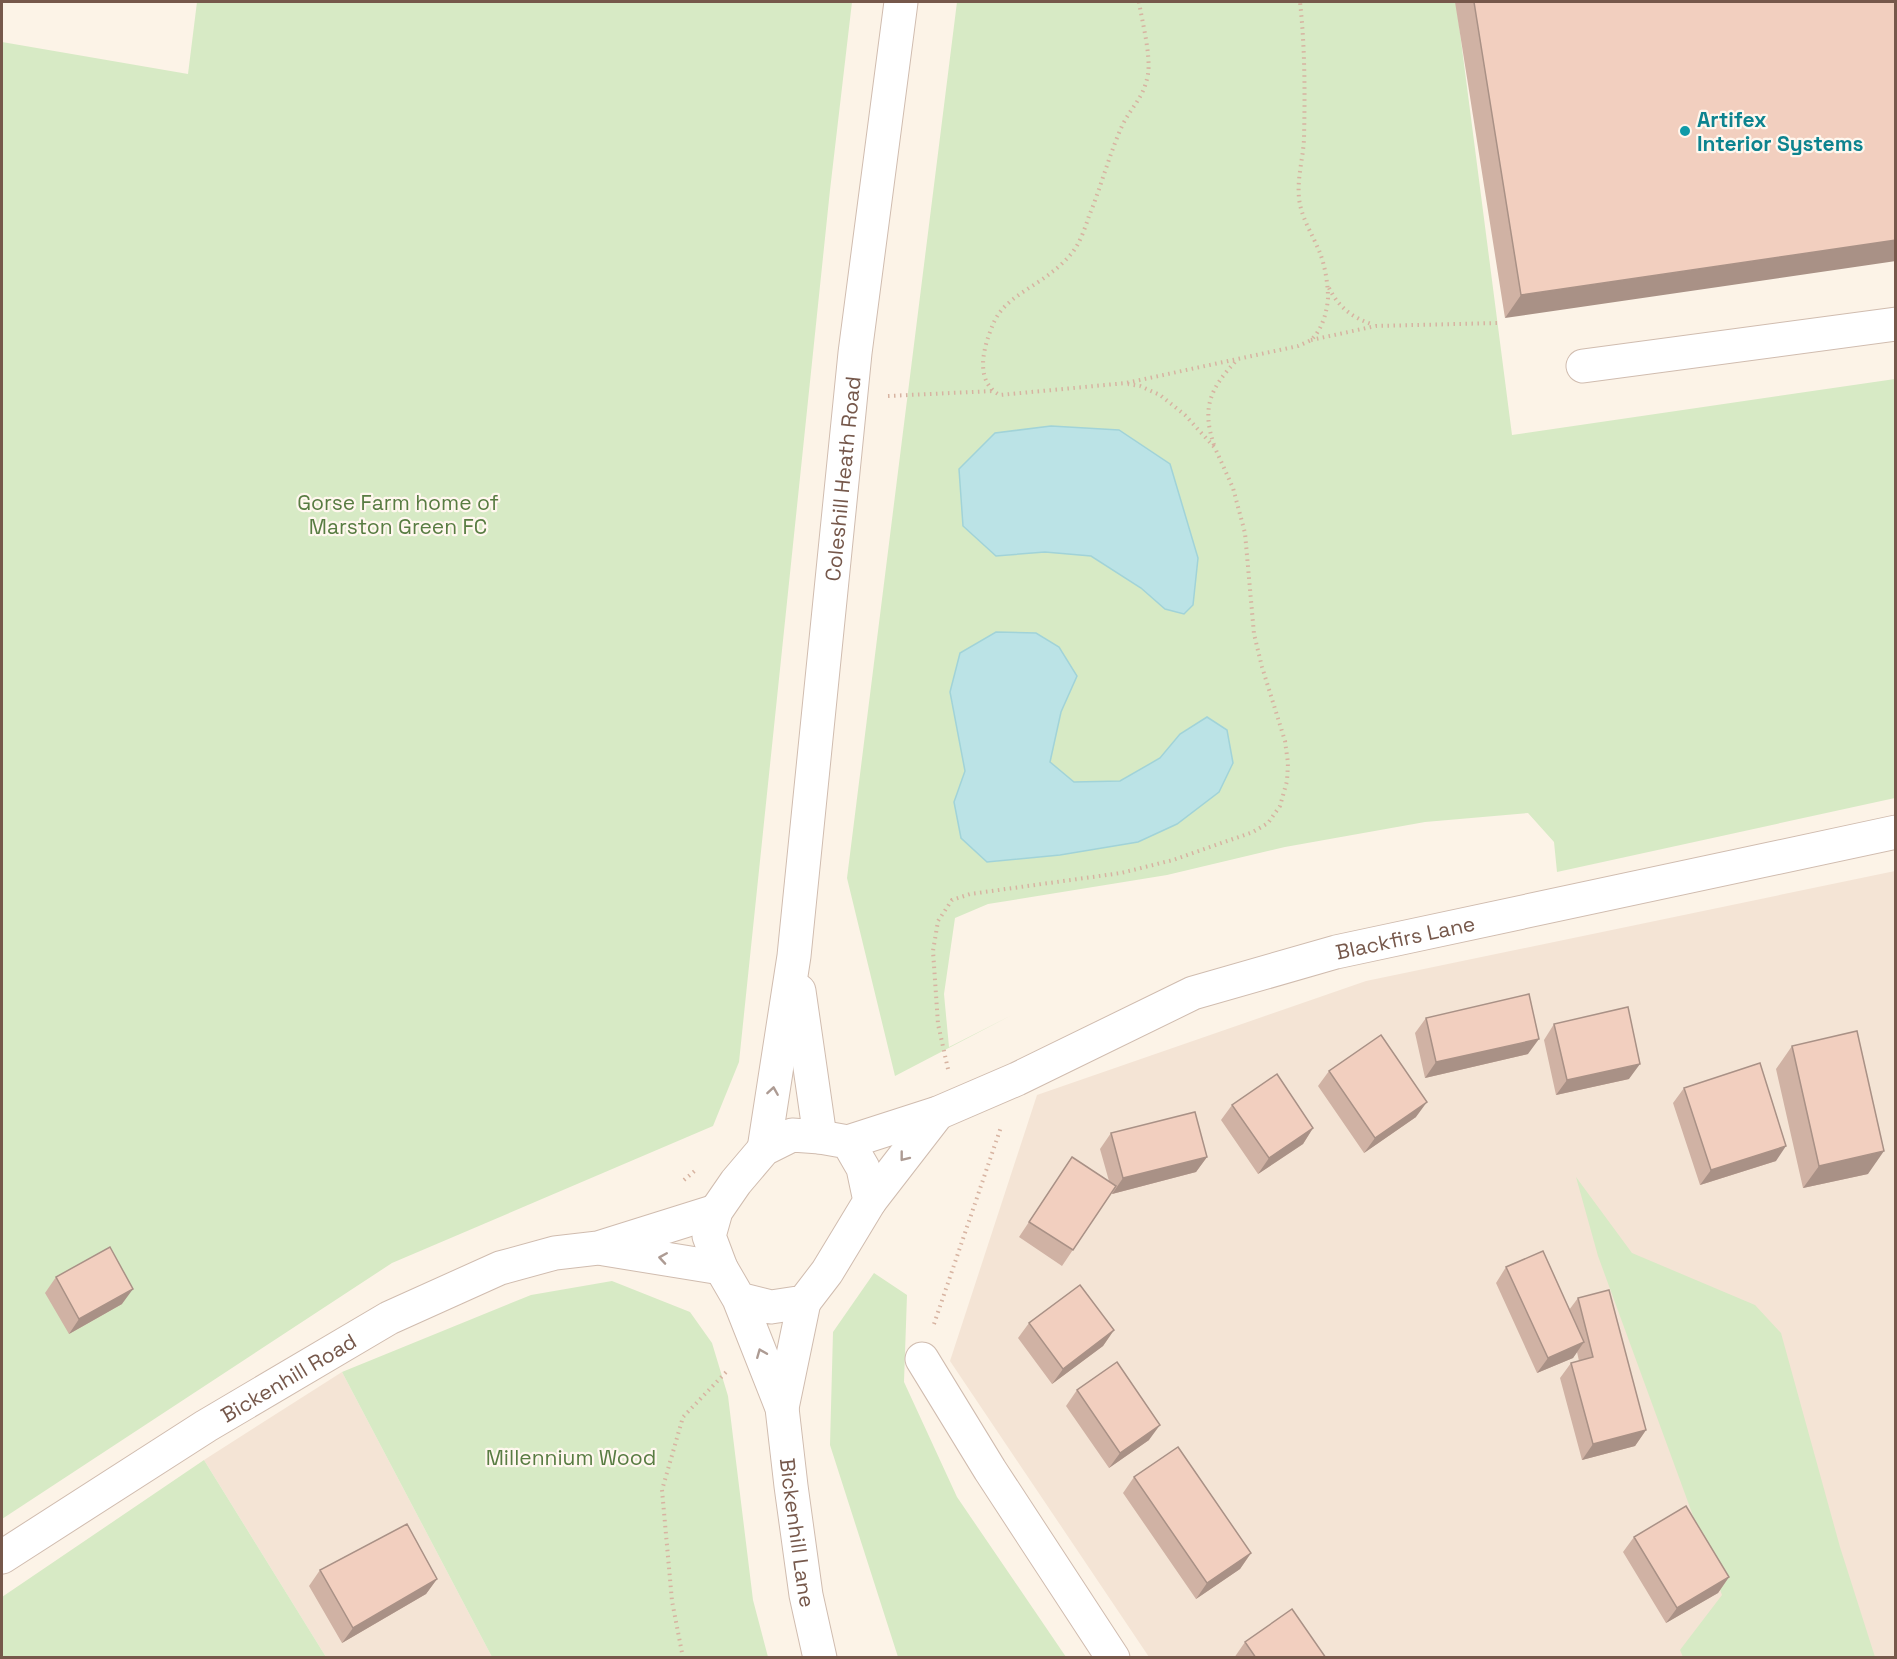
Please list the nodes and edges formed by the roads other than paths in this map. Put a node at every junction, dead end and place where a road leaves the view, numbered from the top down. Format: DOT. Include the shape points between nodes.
graph roads {
  1 [pos="901,2"];
  2 [pos="1896,324"];
  3 [pos="1583,366"];
  4 [pos="1896,832"];
  5 [pos="794,956"];
  6 [pos="947,1109"];
  7 [pos="834,1140"];
  8 [pos="764,1149"];
  9 [pos="870,1200"];
  10 [pos="716,1211"];
  11 [pos="598,1248"];
  12 [pos="721,1268"];
  13 [pos="739,1299"];
  14 [pos="804,1302"];
  15 [pos="922,1359"];
  16 [pos="782,1408"];
  17 [pos="2,1557"];
  18 [pos="820,1658"];
  19 [pos="1113,1658"];
  1 -- 5 [label="street, Coleshill Heath Road" via="851,398"];
  2 -- 3 [label="street"];
  4 -- 6 [label="street, Blackfirs Lane" via="1336,952 1193,993"];
  5 -- 7 [label="street, Coleshill Heath Road"];
  8 -- 5 [label="street, Coleshill Heath Road, one-way"];
  6 -- 7 [label="street, Blackfirs Lane"];
  6 -- 9 [label="street, Blackfirs Lane, one-way"];
  7 -- 8 [label="street" via="792,1135"];
  7 -- 9 [label="street" via="863,1168"];
  8 -- 10 [label="street"];
  9 -- 14 [label="street" via="827,1272"];
  10 -- 11 [label="street, Bickenhill Road"];
  10 -- 12 [label="street" via="709,1236"];
  12 -- 11 [label="street, Bickenhill Road, one-way"];
  11 -- 17 [label="street, Bickenhill Road" via="555,1253 500,1268 389,1318 207,1426"];
  12 -- 13 [label="street"];
  13 -- 14 [label="street" via="771,1307"];
  16 -- 13 [label="street, Bickenhill Lane, one-way"];
  14 -- 16 [label="street, Bickenhill Lane"];
  15 -- 19 [label="street" via="981,1477"];
  16 -- 18 [label="street, Bickenhill Lane" via="806,1595"];
}
